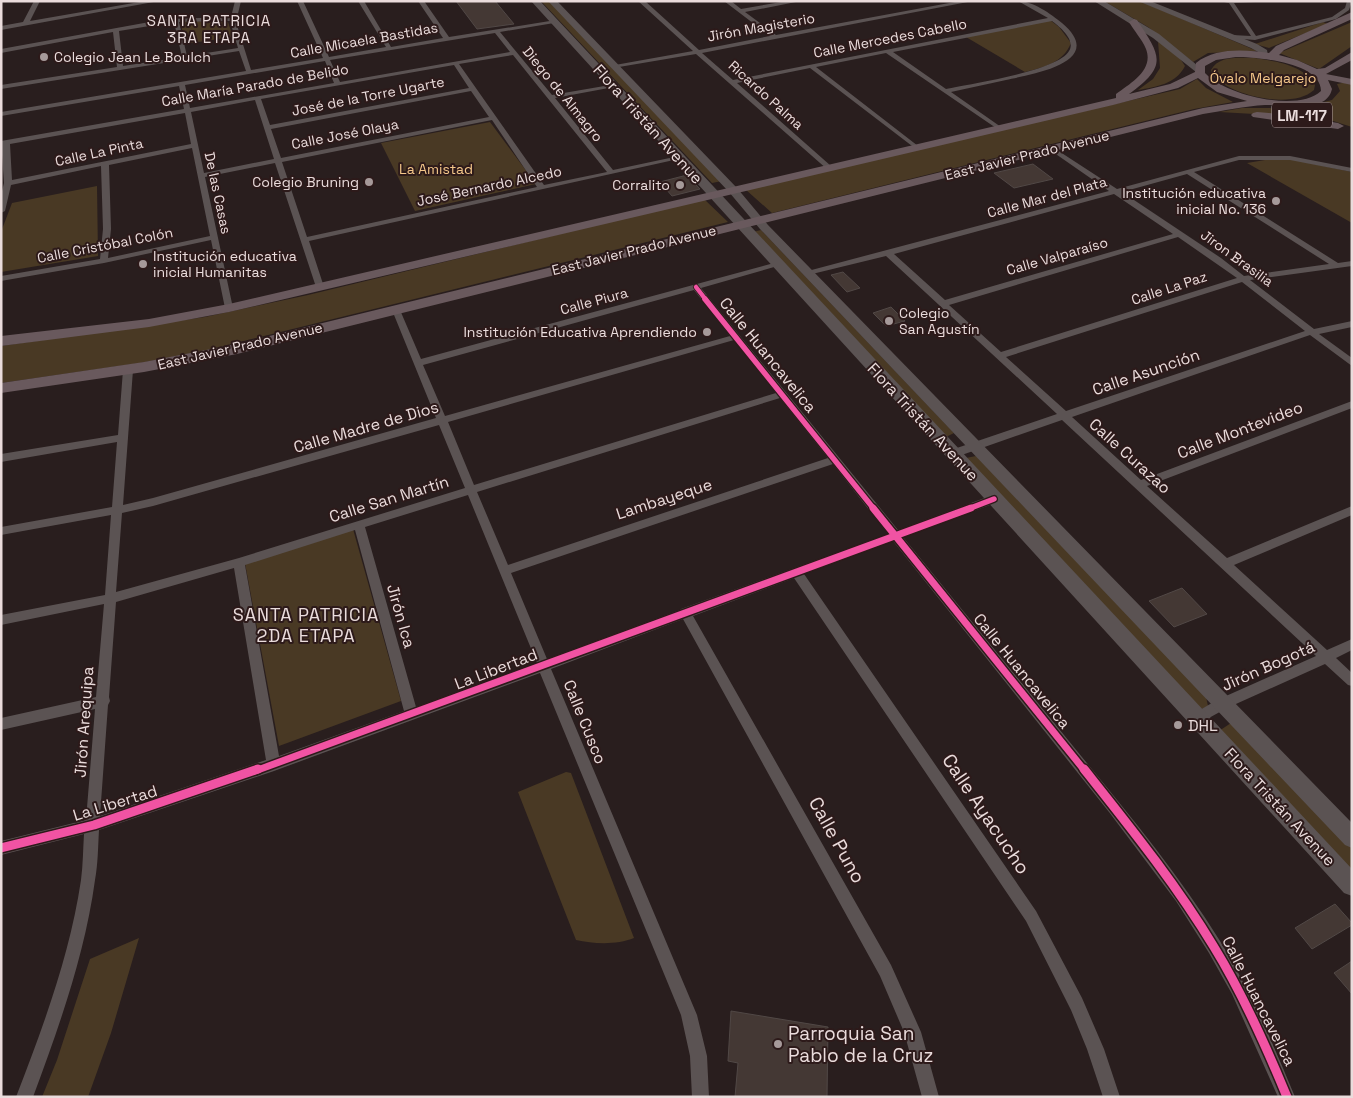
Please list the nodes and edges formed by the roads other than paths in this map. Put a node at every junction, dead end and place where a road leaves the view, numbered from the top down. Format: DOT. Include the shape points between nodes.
graph roads {
  1 [pos="37,1"];
  2 [pos="156,1"];
  3 [pos="238,1"];
  4 [pos="300,1"];
  5 [pos="361,1"];
  6 [pos="421,1"];
  7 [pos="535,1"];
  8 [pos="552,1"];
  9 [pos="641,1"];
  10 [pos="727,1"];
  11 [pos="798,1"];
  12 [pos="970,1"];
  13 [pos="1021,1"];
  14 [pos="1098,1"];
  15 [pos="1142,1"];
  16 [pos="1222,1"];
  17 [pos="1277,1"];
  18 [pos="1350,1"];
  19 [pos="1230,2"];
  20 [pos="740,11"];
  21 [pos="1352,15"];
  22 [pos="1334,18"];
  23 [pos="232,19"];
  24 [pos="1052,19"];
  25 [pos="176,20"];
  26 [pos="554,21"];
  27 [pos="1134,22"];
  28 [pos="25,25"];
  29 [pos="1,28"];
  30 [pos="116,30"];
  31 [pos="496,30"];
  32 [pos="447,38"];
  33 [pos="774,38"];
  34 [pos="1252,41"];
  35 [pos="389,48"];
  36 [pos="241,49"];
  37 [pos="1,51"];
  38 [pos="887,51"];
  39 [pos="514,52"];
  40 [pos="698,52"];
  41 [pos="1352,55"];
  42 [pos="1268,56"];
  43 [pos="185,58"];
  44 [pos="326,59"];
  45 [pos="1352,62"];
  46 [pos="455,63"];
  47 [pos="811,66"];
  48 [pos="1338,66"];
  49 [pos="615,67"];
  50 [pos="120,68"];
  51 [pos="1200,71"];
  52 [pos="249,72"];
  53 [pos="1316,74"];
  54 [pos="732,82"];
  55 [pos="1352,82"];
  56 [pos="182,84"];
  57 [pos="338,84"];
  58 [pos="614,85"];
  59 [pos="1,87"];
  60 [pos="474,89"];
  61 [pos="946,91"];
  62 [pos="550,97"];
  63 [pos="256,98"];
  64 [pos="1114,102"];
  65 [pos="1265,102"];
  66 [pos="187,110"];
  67 [pos="1,114"];
  68 [pos="494,118"];
  69 [pos="1169,120"];
  70 [pos="266,128"];
  71 [pos="999,128"];
  72 [pos="4,142"];
  73 [pos="195,145"];
  74 [pos="916,147"];
  75 [pos="1052,149"];
  76 [pos="679,158"];
  77 [pos="278,160"];
  78 [pos="105,163"];
  79 [pos="828,168"];
  80 [pos="1352,170"];
  81 [pos="611,172"];
  82 [pos="1187,172"];
  83 [pos="201,176"];
  84 [pos="8,183"];
  85 [pos="542,188"];
  86 [pos="733,190"];
  87 [pos="1117,191"];
  88 [pos="712,195"];
  89 [pos="1,211"];
  90 [pos="759,220"];
  91 [pos="740,224"];
  92 [pos="1180,234"];
  93 [pos="214,237"];
  94 [pos="304,240"];
  95 [pos="888,253"];
  96 [pos="104,261"];
  97 [pos="1352,263"];
  98 [pos="778,265"];
  99 [pos="1336,265"];
  100 [pos="808,272"];
  101 [pos="1,279"];
  102 [pos="1243,279"];
  103 [pos="320,286"];
  104 [pos="696,287"];
  105 [pos="942,304"];
  106 [pos="230,308"];
  107 [pos="396,310"];
  108 [pos="1352,324"];
  109 [pos="1310,331"];
  110 [pos="736,337"];
  111 [pos="1,341"];
  112 [pos="999,356"];
  113 [pos="418,363"];
  114 [pos="1352,363"];
  115 [pos="128,370"];
  116 [pos="1,388"];
  117 [pos="782,394"];
  118 [pos="1352,404"];
  119 [pos="1064,416"];
  120 [pos="442,420"];
  121 [pos="123,438"];
  122 [pos="975,446"];
  123 [pos="952,454"];
  124 [pos="1,458"];
  125 [pos="834,460"];
  126 [pos="1139,485"];
  127 [pos="470,490"];
  128 [pos="994,499"];
  129 [pos="118,510"];
  130 [pos="1352,510"];
  131 [pos="359,525"];
  132 [pos="1,531"];
  133 [pos="895,534"];
  134 [pos="239,562"];
  135 [pos="1225,564"];
  136 [pos="505,570"];
  137 [pos="796,571"];
  138 [pos="112,598"];
  139 [pos="685,612"];
  140 [pos="1,620"];
  141 [pos="1352,644"];
  142 [pos="1326,658"];
  143 [pos="544,665"];
  144 [pos="1352,681"];
  145 [pos="104,701"];
  146 [pos="1222,704"];
  147 [pos="412,715"];
  148 [pos="1198,718"];
  149 [pos="1,724"];
  150 [pos="274,765"];
  151 [pos="94,825"];
  152 [pos="1352,838"];
  153 [pos="1,848"];
  154 [pos="1352,885"];
  155 [pos="24,1097"];
  156 [pos="700,1097"];
  157 [pos="932,1097"];
  158 [pos="1112,1097"];
  159 [pos="1287,1097"];
  1 -- 28 [label="street"];
  2 -- 28 [label="street" via="93,10"];
  3 -- 23 [label="street"];
  4 -- 44 [label="street"];
  5 -- 35 [label="street"];
  6 -- 32 [label="street"];
  7 -- 26 [label="main road, Flora Tristán Avenue"];
  8 -- 49 [label="main road, Flora Tristán Avenue"];
  9 -- 40 [label="street, Ricardo Palma"];
  10 -- 20 [label="street"];
  11 -- 20 [label="street"];
  12 -- 33 [label="street, Jirón Magisterio"];
  13 -- 24 [label="street"];
  14 -- 27 [label="main road"];
  15 -- 34 [label="main road" via="1232,37"];
  16 -- 19 [label="street"];
  17 -- 19 [label="street"];
  18 -- 22 [label="street" via="1347,9"];
  19 -- 34 [label="street"];
  20 -- 33 [label="street"];
  21 -- 22 [label="main road"];
  21 -- 42 [label="main road"];
  22 -- 34 [label="street"];
  23 -- 25 [label="street"];
  23 -- 36 [label="street"];
  24 -- 38 [label="street, Calle Mercedes Cabello"];
  24 -- 61 [label="street" via="1067,30 1074,44 1071,54 1062,62 1033,73"];
  25 -- 30 [label="street"];
  25 -- 43 [label="street"];
  26 -- 31 [label="street, Calle Micaela Bastidas"];
  26 -- 58 [label="main road, Flora Tristán Avenue"];
  27 -- 51 [label="main road"];
  27 -- 64 [label="main road" via="1151,50 1152,61 1148,73"];
  28 -- 29 [label="street"];
  30 -- 37 [label="street"];
  30 -- 50 [label="street"];
  31 -- 32 [label="street, Calle Micaela Bastidas"];
  31 -- 39 [label="street, Diego de Almagro"];
  32 -- 35 [label="street, Calle Micaela Bastidas"];
  33 -- 40 [label="street, Jirón Magisterio"];
  34 -- 42 [label="main road"];
  35 -- 44 [label="street, Calle Micaela Bastidas"];
  36 -- 43 [label="street"];
  36 -- 52 [label="street"];
  38 -- 47 [label="street, Calle Mercedes Cabello"];
  38 -- 61 [label="street"];
  39 -- 46 [label="street, Calle María Parado de Belido"];
  39 -- 62 [label="street, Diego de Almagro"];
  40 -- 49 [label="street, Jirón Magisterio"];
  40 -- 54 [label="street, Ricardo Palma"];
  41 -- 48 [label="main road"];
  42 -- 51 [label="main road, East Javier Prado Avenue" via="1223,55 1205,60"];
  42 -- 53 [label="main road, East Javier Prado Avenue" via="1294,63"];
  43 -- 50 [label="street"];
  44 -- 52 [label="street, Calle Micaela Bastidas"];
  44 -- 57 [label="street"];
  45 -- 48 [label="main road"];
  46 -- 57 [label="street, Calle María Parado de Belido"];
  46 -- 60 [label="street"];
  47 -- 54 [label="street, Calle Mercedes Cabello"];
  47 -- 74 [label="street"];
  48 -- 53 [label="main road"];
  49 -- 86 [label="main road, Flora Tristán Avenue"];
  50 -- 59 [label="street"];
  51 -- 64 [label="main road, East Javier Prado Avenue" via="1174,86"];
  51 -- 65 [label="main road, LM-117" via="1211,85"];
  52 -- 56 [label="street, Calle Micaela Bastidas"];
  53 -- 55 [label="main road"];
  53 -- 65 [label="main road, LM-117" via="1327,88 1320,98 1298,104"];
  54 -- 79 [label="street, Ricardo Palma"];
  56 -- 66 [label="street, De las Casas"];
  56 -- 67 [label="street, Calle Micaela Bastidas"];
  57 -- 63 [label="street, Calle María Parado de Belido"];
  58 -- 62 [label="street"];
  58 -- 76 [label="main road, Flora Tristán Avenue"];
  60 -- 68 [label="street"];
  60 -- 70 [label="street, José de la Torre Ugarte"];
  61 -- 71 [label="street"];
  62 -- 81 [label="street, Diego de Almagro"];
  63 -- 66 [label="street, Calle María Parado de Belido"];
  63 -- 70 [label="street"];
  64 -- 71 [label="main road, East Javier Prado Avenue"];
  65 -- 69 [label="main road, East Javier Prado Avenue" via="1213,108"];
  65 -- 69 [label="main road, LM-117" via="1338,126 1256,115 1199,115"];
  66 -- 72 [label="street, Calle María Parado de Belido"];
  66 -- 73 [label="street, De las Casas"];
  68 -- 77 [label="street, Calle José Olaya"];
  68 -- 85 [label="street"];
  69 -- 75 [label="main road, East Javier Prado Avenue"];
  70 -- 77 [label="street"];
  71 -- 74 [label="main road, East Javier Prado Avenue"];
  72 -- 84 [label="street"];
  73 -- 78 [label="street, Calle La Pinta"];
  73 -- 83 [label="street, De las Casas"];
  74 -- 79 [label="main road, East Javier Prado Avenue"];
  75 -- 87 [label="street, Jiron Brasilia"];
  75 -- 90 [label="main road, East Javier Prado Avenue"];
  76 -- 81 [label="street, José Bernardo Alcedo"];
  76 -- 88 [label="main road, Flora Tristán Avenue"];
  77 -- 83 [label="street, Calle José Olaya"];
  77 -- 94 [label="street"];
  78 -- 84 [label="street, Calle La Pinta"];
  78 -- 96 [label="street"];
  79 -- 86 [label="main road, East Javier Prado Avenue"];
  80 -- 82 [label="street, Calle Mar del Plata" via="1309,160 1260,157 1239,158"];
  81 -- 85 [label="street, José Bernardo Alcedo"];
  82 -- 87 [label="street, Calle Mar del Plata"];
  82 -- 99 [label="street"];
  83 -- 93 [label="street, De las Casas"];
  84 -- 89 [label="street"];
  85 -- 94 [label="street, José Bernardo Alcedo"];
  86 -- 88 [label="main road, East Javier Prado Avenue"];
  86 -- 90 [label="main road, Flora Tristán Avenue"];
  87 -- 92 [label="street, Jiron Brasilia"];
  87 -- 95 [label="street, Calle Mar del Plata"];
  88 -- 91 [label="main road, Flora Tristán Avenue"];
  88 -- 103 [label="main road, East Javier Prado Avenue"];
  90 -- 91 [label="main road, East Javier Prado Avenue"];
  90 -- 100 [label="main road, Flora Tristán Avenue"];
  91 -- 98 [label="main road, Flora Tristán Avenue"];
  91 -- 107 [label="main road, East Javier Prado Avenue"];
  92 -- 102 [label="street, Jiron Brasilia"];
  92 -- 105 [label="street, Calle Valparaíso"];
  93 -- 96 [label="street, Calle Cristóbal Colón"];
  93 -- 106 [label="street, De las Casas"];
  94 -- 103 [label="street"];
  95 -- 100 [label="street, Calle Mar del Plata"];
  95 -- 105 [label="street, Calle Curazao"];
  96 -- 101 [label="street, Calle Cristóbal Colón"];
  97 -- 99 [label="street, Calle La Paz"];
  98 -- 104 [label="street, Calle Piura"];
  98 -- 123 [label="main road, Flora Tristán Avenue"];
  99 -- 102 [label="street, Calle La Paz"];
  100 -- 122 [label="main road, Flora Tristán Avenue"];
  102 -- 109 [label="street, Jiron Brasilia"];
  102 -- 112 [label="street, Calle La Paz"];
  103 -- 106 [label="main road, East Javier Prado Avenue"];
  104 -- 110 [label="street, Calle Huancavelica"];
  104 -- 113 [label="street, Calle Piura"];
  105 -- 112 [label="street, Calle Curazao"];
  106 -- 111 [label="main road, East Javier Prado Avenue" via="149,323"];
  107 -- 113 [label="street, Calle Cusco"];
  107 -- 115 [label="main road, East Javier Prado Avenue" via="237,349"];
  108 -- 109 [label="street, Calle Asunción"];
  109 -- 114 [label="street, Jiron Brasilia"];
  109 -- 119 [label="street, Calle Asunción"];
  110 -- 117 [label="street, Calle Huancavelica"];
  110 -- 120 [label="street, Calle Madre de Dios"];
  112 -- 119 [label="street, Calle Curazao"];
  113 -- 120 [label="street, Calle Cusco"];
  115 -- 116 [label="main road, East Javier Prado Avenue"];
  115 -- 121 [label="street, Jirón Arequipa"];
  117 -- 125 [label="street, Calle Huancavelica"];
  117 -- 127 [label="street, Calle San Martín"];
  118 -- 126 [label="street, Calle Montevideo"];
  119 -- 122 [label="street, Calle Asunción"];
  119 -- 126 [label="street, Calle Curazao"];
  120 -- 127 [label="street, Calle Cusco"];
  120 -- 129 [label="street, Calle Madre de Dios" via="222,484"];
  121 -- 124 [label="street"];
  121 -- 129 [label="street, Jirón Arequipa"];
  122 -- 123 [label="street, Calle Asunción"];
  122 -- 146 [label="main road, Flora Tristán Avenue"];
  123 -- 128 [label="main road, Flora Tristán Avenue"];
  125 -- 133 [label="street, Calle Huancavelica"];
  125 -- 136 [label="street, Lambayeque"];
  126 -- 135 [label="street, Calle Curazao"];
  127 -- 131 [label="street, Calle San Martín"];
  127 -- 136 [label="street, Calle Cusco"];
  128 -- 133 [label="street, La Libertad"];
  128 -- 148 [label="main road, Flora Tristán Avenue"];
  129 -- 132 [label="street, Calle Madre de Dios"];
  129 -- 138 [label="street, Jirón Arequipa"];
  130 -- 135 [label="street"];
  131 -- 134 [label="street, Calle San Martín"];
  131 -- 147 [label="street, Jirón Ica"];
  133 -- 137 [label="street, La Libertad"];
  133 -- 159 [label="street, Calle Huancavelica" via="1180,893 1243,998"];
  134 -- 138 [label="street, Calle San Martín"];
  134 -- 150 [label="street"];
  135 -- 142 [label="street, Calle Curazao"];
  136 -- 143 [label="street, Calle Cusco"];
  137 -- 139 [label="street, La Libertad"];
  137 -- 158 [label="street, Calle Ayacucho" via="1032,916 1078,1003"];
  138 -- 140 [label="street, Calle San Martín"];
  138 -- 145 [label="street, Jirón Arequipa"];
  139 -- 143 [label="street, La Libertad"];
  139 -- 157 [label="street, Calle Puno" via="876,950 918,1042"];
  141 -- 142 [label="street, Jirón Bogotá"];
  142 -- 144 [label="street, Calle Curazao"];
  142 -- 146 [label="street, Jirón Bogotá"];
  143 -- 147 [label="street, La Libertad"];
  143 -- 156 [label="street, Calle Cusco" via="689,1015 696,1040"];
  145 -- 149 [label="street"];
  145 -- 151 [label="street, Jirón Arequipa"];
  146 -- 148 [label="street, Jirón Bogotá"];
  146 -- 152 [label="main road, Flora Tristán Avenue"];
  147 -- 150 [label="street, La Libertad"];
  148 -- 154 [label="main road, Flora Tristán Avenue"];
  150 -- 151 [label="street, La Libertad"];
  151 -- 153 [label="street, La Libertad"];
  151 -- 155 [label="street, Jirón Arequipa" via="88,880 73,954"];
}
